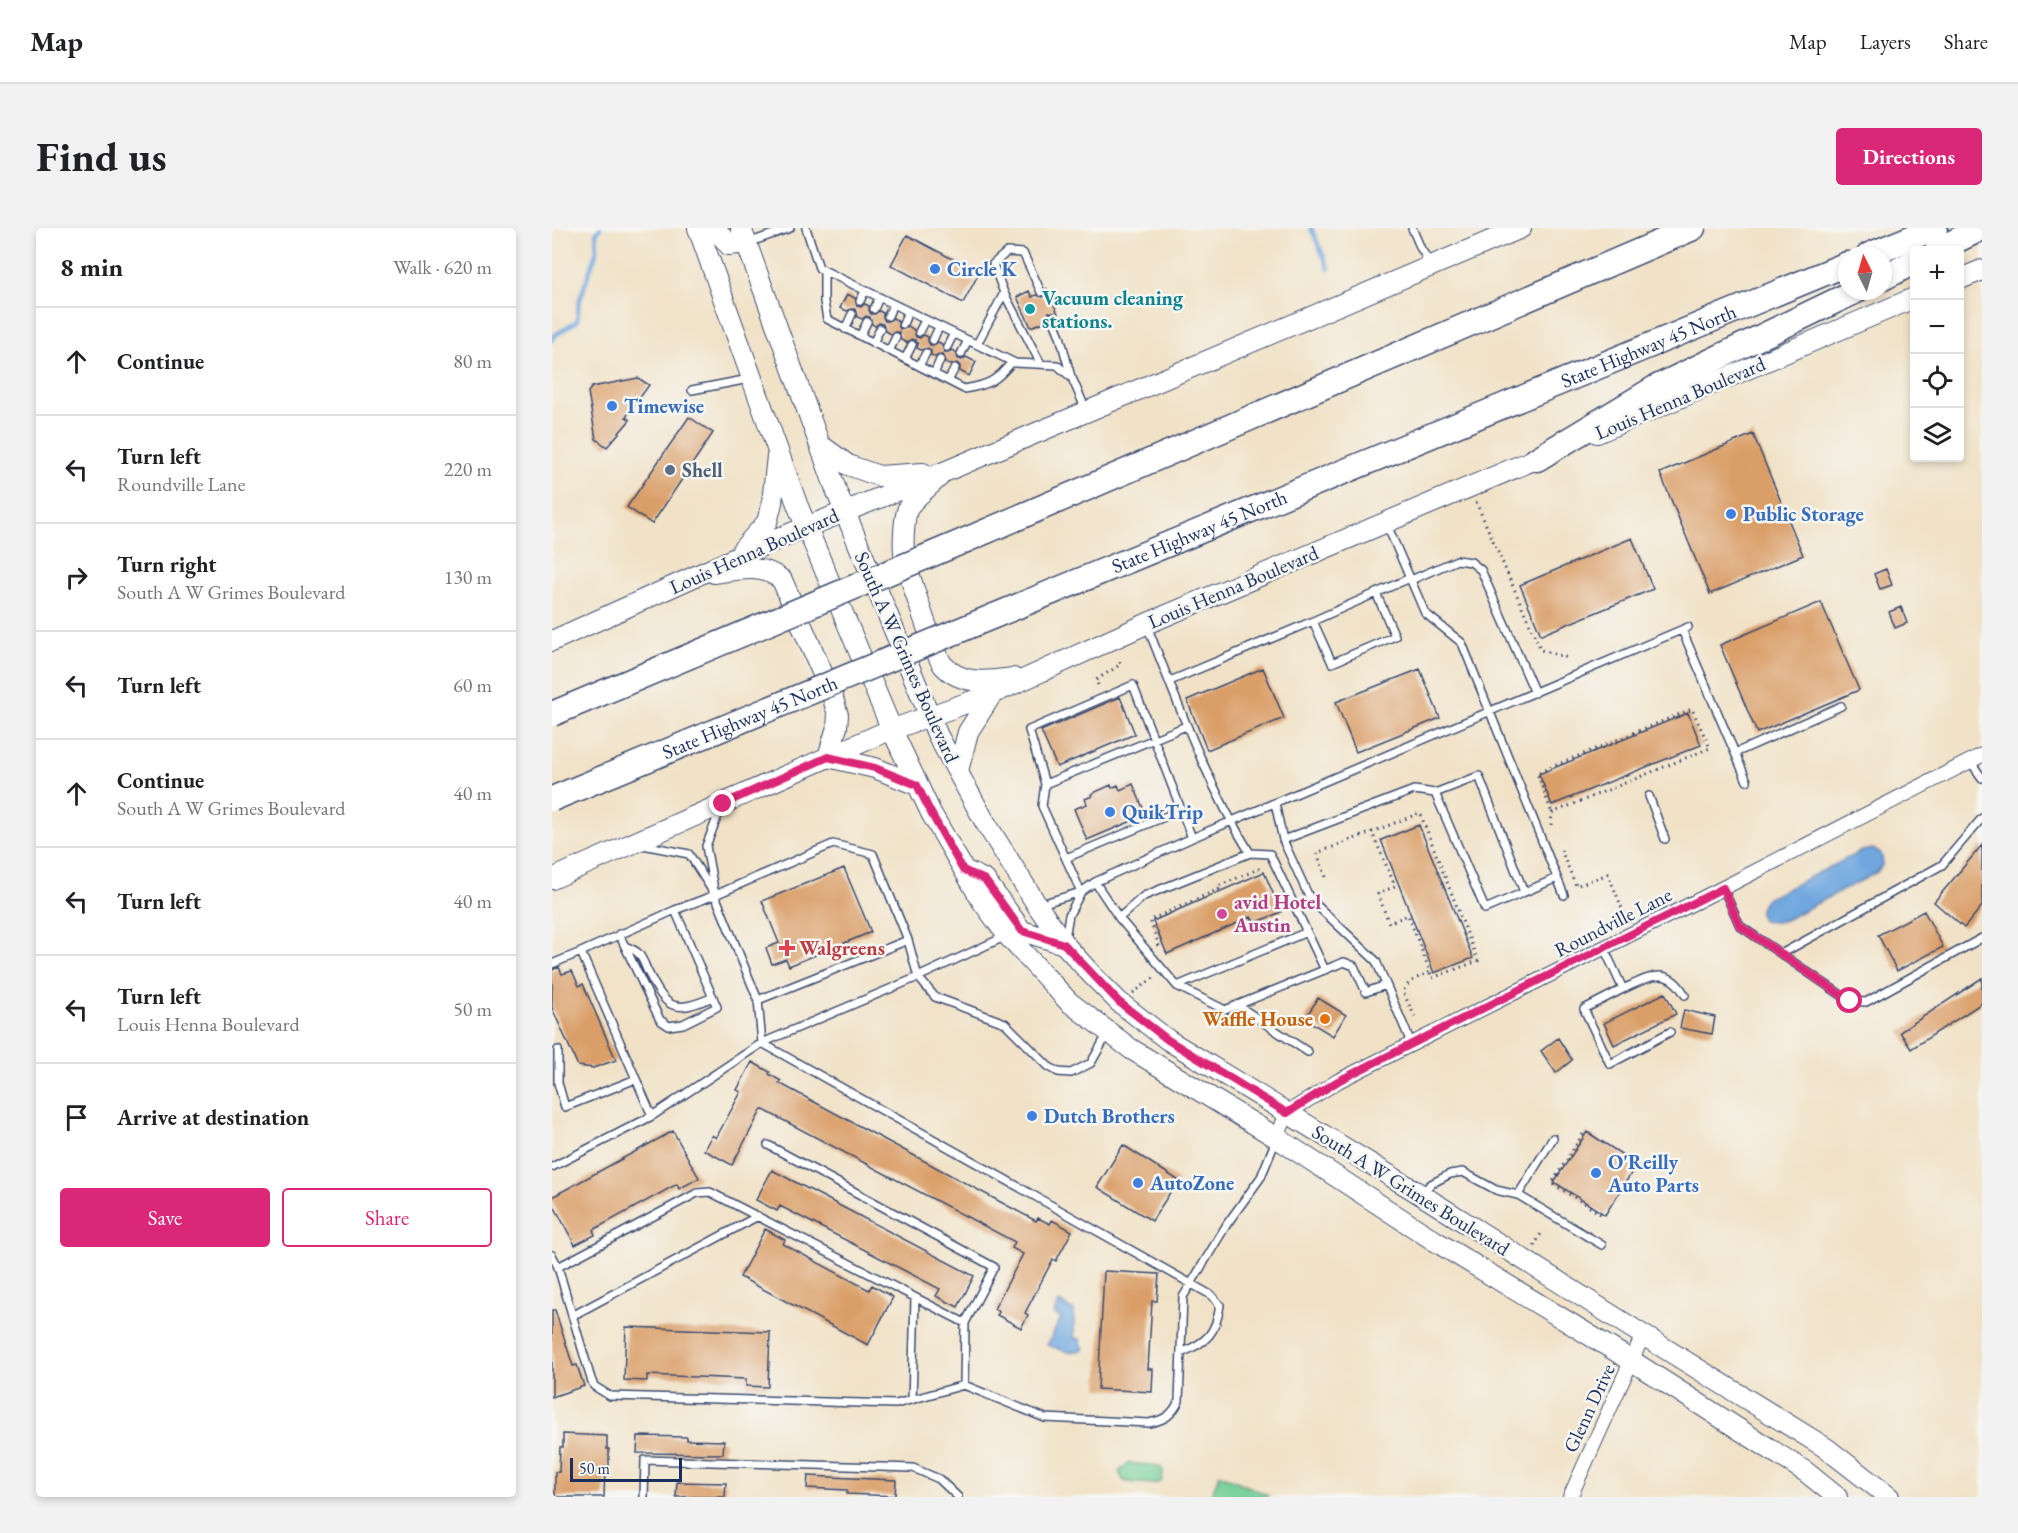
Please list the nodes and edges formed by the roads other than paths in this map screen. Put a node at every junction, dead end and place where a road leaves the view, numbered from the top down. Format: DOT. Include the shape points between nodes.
graph roads {
  1 [pos="698,228"];
  2 [pos="717,228"];
  3 [pos="790,228"];
  4 [pos="806,228"];
  5 [pos="1412,228"];
  6 [pos="1521,228"];
  7 [pos="1693,228"];
  8 [pos="1935,228"];
  9 [pos="1982,228"];
  10 [pos="744,236"];
  11 [pos="1891,246"];
  12 [pos="1945,246"];
  13 [pos="1910,264"];
  14 [pos="1432,266"];
  15 [pos="1838,268"];
  16 [pos="1982,270"];
  17 [pos="824,271"];
  18 [pos="1892,273"];
  19 [pos="1964,277"];
  20 [pos="865,291"];
  21 [pos="1041,292"];
  22 [pos="1004,293"];
  23 [pos="879,298"];
  24 [pos="1838,300"];
  25 [pos="1910,300"];
  26 [pos="860,301"];
  27 [pos="893,304"];
  28 [pos="874,309"];
  29 [pos="908,312"];
  30 [pos="852,314"];
  31 [pos="888,316"];
  32 [pos="1052,317"];
  33 [pos="925,320"];
  34 [pos="867,322"];
  35 [pos="903,324"];
  36 [pos="939,327"];
  37 [pos="845,328"];
  38 [pos="880,329"];
  39 [pos="919,332"];
  40 [pos="954,333"];
  41 [pos="860,336"];
  42 [pos="896,337"];
  43 [pos="933,339"];
  44 [pos="968,340"];
  45 [pos="873,343"];
  46 [pos="976,344"];
  47 [pos="912,345"];
  48 [pos="947,347"];
  49 [pos="889,351"];
  50 [pos="926,353"];
  51 [pos="961,354"];
  52 [pos="905,359"];
  53 [pos="940,360"];
  54 [pos="1012,362"];
  55 [pos="1041,363"];
  56 [pos="919,366"];
  57 [pos="955,368"];
  58 [pos="934,374"];
  59 [pos="1072,378"];
  60 [pos="752,379"];
  61 [pos="948,381"];
  62 [pos="692,390"];
  63 [pos="1087,412"];
  64 [pos="819,444"];
  65 [pos="778,450"];
  66 [pos="1536,459"];
  67 [pos="944,471"];
  68 [pos="844,512"];
  69 [pos="1386,522"];
  70 [pos="807,527"];
  71 [pos="736,557"];
  72 [pos="699,576"];
  73 [pos="1410,579"];
  74 [pos="1376,593"];
  75 [pos="1313,621"];
  76 [pos="1146,624"];
  77 [pos="552,640"];
  78 [pos="1030,676"];
  79 [pos="1170,681"];
  80 [pos="1535,693"];
  81 [pos="992,694"];
  82 [pos="1840,706"];
  83 [pos="1490,712"];
  84 [pos="552,714"];
  85 [pos="930,717"];
  86 [pos="1186,726"];
  87 [pos="892,730"];
  88 [pos="1154,740"];
  89 [pos="1735,753"];
  90 [pos="828,757"];
  91 [pos="1976,758"];
  92 [pos="958,771"];
  93 [pos="1982,778"];
  94 [pos="1748,781"];
  95 [pos="1045,784"];
  96 [pos="917,785"];
  97 [pos="1435,793"];
  98 [pos="1648,796"];
  99 [pos="552,800"];
  100 [pos="1275,802"];
  101 [pos="723,804"];
  102 [pos="1181,810"];
  103 [pos="1982,818"];
  104 [pos="1231,822"];
  105 [pos="1192,838"];
  106 [pos="1665,839"];
  107 [pos="1283,840"];
  108 [pos="634,843"];
  109 [pos="1250,853"];
  110 [pos="1066,858"];
  111 [pos="963,870"];
  112 [pos="1557,878"];
  113 [pos="552,879"];
  114 [pos="1095,882"];
  115 [pos="1723,888"];
  116 [pos="1081,892"];
  117 [pos="1524,892"];
  118 [pos="715,895"];
  119 [pos="1564,895"];
  120 [pos="1037,905"];
  121 [pos="675,910"];
  122 [pos="1119,918"];
  123 [pos="1307,932"];
  124 [pos="619,934"];
  125 [pos="1007,935"];
  126 [pos="1982,938"];
  127 [pos="908,940"];
  128 [pos="1064,944"];
  129 [pos="626,946"];
  130 [pos="1604,948"];
  131 [pos="581,952"];
  132 [pos="1780,954"];
  133 [pos="552,964"];
  134 [pos="1325,970"];
  135 [pos="918,977"];
  136 [pos="1386,985"];
  137 [pos="1177,986"];
  138 [pos="1623,989"];
  139 [pos="1684,995"];
  140 [pos="713,997"];
  141 [pos="758,1000"];
  142 [pos="1237,1005"];
  143 [pos="1670,1032"];
  144 [pos="1108,1033"];
  145 [pos="762,1043"];
  146 [pos="1412,1045"];
  147 [pos="558,1050"];
  148 [pos="1308,1052"];
  149 [pos="636,1079"];
  150 [pos="1287,1113"];
  151 [pos="652,1116"];
  152 [pos="1277,1138"];
  153 [pos="1553,1138"];
  154 [pos="768,1145"];
  155 [pos="552,1167"];
  156 [pos="1420,1194"];
  157 [pos="1518,1194"];
  158 [pos="758,1216"];
  159 [pos="1602,1245"];
  160 [pos="552,1256"];
  161 [pos="558,1267"];
  162 [pos="1191,1282"];
  163 [pos="915,1298"];
  164 [pos="572,1316"];
  165 [pos="965,1323"];
  166 [pos="1643,1335"];
  167 [pos="1181,1353"];
  168 [pos="1632,1361"];
  169 [pos="964,1385"];
  170 [pos="912,1400"];
  171 [pos="644,1497"];
  172 [pos="958,1497"];
  173 [pos="1570,1497"];
  174 [pos="1837,1497"];
  175 [pos="1889,1497"];
  1 -- 60 [label="main road, South A W Grimes Boulevard"];
  2 -- 10 [label="main road" via="729,245"];
  3 -- 10 [label="lane"];
  4 -- 17 [label="lane" via="819,268"];
  5 -- 14 [label="lane"];
  6 -- 14 [label="main road, Louis Henna Boulevard"];
  7 -- 84 [label="highway, bridge"];
  8 -- 11 [label="highway"];
  9 -- 12 [label="highway"];
  10 -- 64 [label="main road, South A W Grimes Boulevard"];
  13 -- 18 [label="highway"];
  14 -- 63 [label="main road, Louis Henna Boulevard"];
  15 -- 99 [label="highway, State Highway 45 North, bridge"];
  16 -- 19 [label="main road"];
  17 -- 20 [label="lane"];
  17 -- 37 [label="lane" via="827,319"];
  20 -- 23 [label="lane"];
  20 -- 26 [label="lane"];
  21 -- 22 [label="lane" via="1023,253 1007,252 993,264"];
  22 -- 46 [label="lane"];
  22 -- 55 [label="lane"];
  23 -- 27 [label="lane"];
  23 -- 28 [label="lane"];
  24 -- 66 [label="highway" via="1655,388"];
  25 -- 66 [label="main road, Louis Henna Boulevard"];
  27 -- 29 [label="lane"];
  27 -- 31 [label="lane"];
  29 -- 33 [label="lane"];
  29 -- 35 [label="lane"];
  30 -- 37 [label="lane"];
  32 -- 59 [label="lane"];
  33 -- 36 [label="lane"];
  33 -- 39 [label="lane"];
  34 -- 41 [label="lane"];
  36 -- 40 [label="lane"];
  36 -- 43 [label="lane"];
  37 -- 41 [label="lane"];
  38 -- 45 [label="lane"];
  40 -- 44 [label="lane"];
  40 -- 48 [label="lane"];
  41 -- 45 [label="lane"];
  42 -- 49 [label="lane"];
  44 -- 46 [label="lane"];
  44 -- 51 [label="lane"];
  45 -- 49 [label="lane"];
  46 -- 54 [label="lane"];
  47 -- 52 [label="lane"];
  49 -- 52 [label="lane"];
  50 -- 56 [label="lane"];
  52 -- 56 [label="lane"];
  53 -- 58 [label="lane"];
  54 -- 55 [label="lane"];
  54 -- 61 [label="lane" via="987,385 964,389"];
  55 -- 59 [label="lane" via="1057,365"];
  56 -- 58 [label="lane"];
  57 -- 61 [label="lane"];
  58 -- 61 [label="lane"];
  59 -- 63 [label="lane"];
  60 -- 62 [label="lane"];
  60 -- 65 [label="main road, South A W Grimes Boulevard"];
  63 -- 67 [label="main road, Louis Henna Boulevard"];
  64 -- 67 [label="main road" via="848,465 879,476"];
  64 -- 68 [label="main road, South A W Grimes Boulevard"];
  65 -- 70 [label="main road, South A W Grimes Boulevard"];
  65 -- 71 [label="main road" via="767,522"];
  66 -- 69 [label="main road, Louis Henna Boulevard"];
  67 -- 68 [label="main road, Louis Henna Boulevard"];
  67 -- 78 [label="main road" via="908,507 904,531 904,552 916,595 942,665 977,682"];
  68 -- 70 [label="main road, Louis Henna Boulevard"];
  68 -- 85 [label="main road, South A W Grimes Boulevard"];
  69 -- 73 [label="lane"];
  69 -- 76 [label="main road, Louis Henna Boulevard"];
  70 -- 71 [label="main road, Louis Henna Boulevard"];
  70 -- 87 [label="main road, South A W Grimes Boulevard"];
  71 -- 72 [label="main road, Louis Henna Boulevard"];
  72 -- 77 [label="main road, Louis Henna Boulevard"];
  72 -- 90 [label="main road" via="763,568 782,580 838,715"];
  73 -- 74 [label="lane"];
  73 -- 80 [label="lane" via="1457,560 1471,562 1482,570"];
  73 -- 83 [label="lane" via="1425,613 1461,643"];
  74 -- 75 [label="lane"];
  74 -- 75 [label="lane" via="1395,636 1332,663"];
  75 -- 79 [label="lane"];
  76 -- 78 [label="main road, Louis Henna Boulevard"];
  76 -- 79 [label="lane"];
  78 -- 81 [label="main road, Louis Henna Boulevard"];
  79 -- 86 [label="lane"];
  80 -- 83 [label="lane"];
  80 -- 89 [label="lane" via="1685,629"];
  81 -- 85 [label="main road, Louis Henna Boulevard"];
  81 -- 92 [label="main road" via="968,732"];
  82 -- 89 [label="lane"];
  83 -- 100 [label="lane"];
  83 -- 112 [label="lane"];
  85 -- 87 [label="main road, Louis Henna Boulevard"];
  85 -- 92 [label="main road, South A W Grimes Boulevard"];
  86 -- 88 [label="lane"];
  86 -- 104 [label="lane"];
  87 -- 90 [label="main road, Louis Henna Boulevard"];
  87 -- 96 [label="main road, South A W Grimes Boulevard"];
  88 -- 95 [label="lane"];
  88 -- 95 [label="lane" via="1133,685 1029,730"];
  88 -- 102 [label="lane"];
  89 -- 94 [label="lane"];
  90 -- 96 [label="main road" via="875,768"];
  90 -- 101 [label="main road, Louis Henna Boulevard"];
  91 -- 93 [label="lane"];
  91 -- 115 [label="street, Roundville Lane"];
  92 -- 120 [label="main road, South A W Grimes Boulevard"];
  95 -- 110 [label="lane" via="1042,806"];
  96 -- 111 [label="main road, South A W Grimes Boulevard"];
  97 -- 107 [label="lane" via="1414,790"];
  97 -- 117 [label="lane" via="1485,909"];
  97 -- 117 [label="lane" via="1479,776"];
  98 -- 106 [label="lane"];
  100 -- 104 [label="lane"];
  100 -- 107 [label="lane"];
  101 -- 108 [label="main road, Louis Henna Boulevard"];
  101 -- 118 [label="lane" via="706,846"];
  102 -- 105 [label="lane"];
  102 -- 110 [label="lane"];
  103 -- 132 [label="lane" via="1942,865"];
  104 -- 105 [label="lane"];
  104 -- 109 [label="lane"];
  105 -- 114 [label="lane"];
  107 -- 136 [label="lane" via="1310,899 1376,961"];
  108 -- 113 [label="main road, Louis Henna Boulevard"];
  108 -- 118 [label="lane" via="689,854"];
  109 -- 122 [label="lane" via="1144,896"];
  109 -- 123 [label="lane" via="1270,854"];
  110 -- 116 [label="lane"];
  111 -- 125 [label="main road, South A W Grimes Boulevard"];
  111 -- 128 [label="main road" via="985,880 1022,931"];
  112 -- 117 [label="lane"];
  112 -- 119 [label="lane"];
  114 -- 116 [label="lane"];
  114 -- 122 [label="lane"];
  115 -- 130 [label="street, Roundville Lane"];
  115 -- 132 [label="lane" via="1740,926"];
  116 -- 120 [label="lane"];
  116 -- 128 [label="lane" via="1069,915"];
  118 -- 121 [label="lane"];
  118 -- 127 [label="lane" via="832,844 873,854"];
  118 -- 141 [label="lane"];
  120 -- 128 [label="main road, South A W Grimes Boulevard"];
  121 -- 124 [label="lane"];
  121 -- 140 [label="lane"];
  122 -- 137 [label="lane"];
  123 -- 134 [label="lane"];
  123 -- 137 [label="lane"];
  124 -- 129 [label="lane"];
  124 -- 131 [label="lane"];
  125 -- 135 [label="lane"];
  125 -- 144 [label="main road, South A W Grimes Boulevard" via="1069,1002"];
  126 -- 132 [label="lane" via="1866,1002 1850,1001"];
  127 -- 135 [label="lane"];
  127 -- 141 [label="lane"];
  128 -- 150 [label="main road, South A W Grimes Boulevard" via="1119,1002 1168,1040"];
  129 -- 140 [label="lane" via="639,953 660,996 675,1005 682,1008"];
  129 -- 140 [label="lane" via="660,1020 669,1026 683,1024 717,1007"];
  130 -- 138 [label="lane"];
  130 -- 146 [label="street, Roundville Lane"];
  131 -- 133 [label="lane"];
  131 -- 149 [label="lane"];
  134 -- 136 [label="lane" via="1344,962 1354,966 1366,992"];
  134 -- 142 [label="lane"];
  135 -- 144 [label="lane" via="935,997 1005,1023 1058,1072 1071,1073 1091,1063"];
  135 -- 145 [label="lane"];
  136 -- 146 [label="lane"];
  137 -- 142 [label="lane" via="1225,1010"];
  138 -- 139 [label="lane" via="1664,975"];
  138 -- 143 [label="lane" via="1584,1009 1610,1064"];
  141 -- 145 [label="lane"];
  142 -- 148 [label="lane"];
  144 -- 152 [label="main road, South A W Grimes Boulevard"];
  145 -- 151 [label="lane"];
  145 -- 162 [label="lane"];
  146 -- 150 [label="street, Roundville Lane" via="1338,1081"];
  147 -- 149 [label="lane" via="558,1083 565,1107"];
  149 -- 151 [label="lane"];
  150 -- 152 [label="street"];
  150 -- 156 [label="main road, South A W Grimes Boulevard"];
  151 -- 155 [label="lane"];
  152 -- 162 [label="lane" via="1261,1177"];
  152 -- 168 [label="main road, South A W Grimes Boulevard" via="1435,1241"];
  153 -- 157 [label="lane"];
  154 -- 165 [label="lane" via="994,1267"];
  156 -- 157 [label="lane" via="1450,1174 1463,1172 1496,1190"];
  156 -- 166 [label="main road, South A W Grimes Boulevard"];
  157 -- 159 [label="lane"];
  158 -- 161 [label="lane" via="710,1192 697,1193"];
  158 -- 163 [label="lane"];
  158 -- 164 [label="lane"];
  160 -- 161 [label="lane"];
  161 -- 164 [label="lane"];
  162 -- 167 [label="lane" via="1184,1297"];
  162 -- 167 [label="lane" via="1220,1305 1218,1321 1203,1344"];
  163 -- 165 [label="lane"];
  163 -- 170 [label="lane"];
  164 -- 170 [label="lane" via="594,1386 610,1396 896,1404"];
  165 -- 169 [label="lane"];
  166 -- 168 [label="street, Glenn Drive"];
  166 -- 175 [label="main road, South A W Grimes Boulevard" via="1826,1448"];
  167 -- 169 [label="lane" via="1179,1401 1163,1420 1149,1423 1045,1418"];
  168 -- 173 [label="street, Glenn Drive"];
  168 -- 174 [label="main road, South A W Grimes Boulevard" via="1806,1472"];
  169 -- 170 [label="lane"];
  171 -- 172 [label="lane" via="645,1460 913,1468 939,1479"];
}
